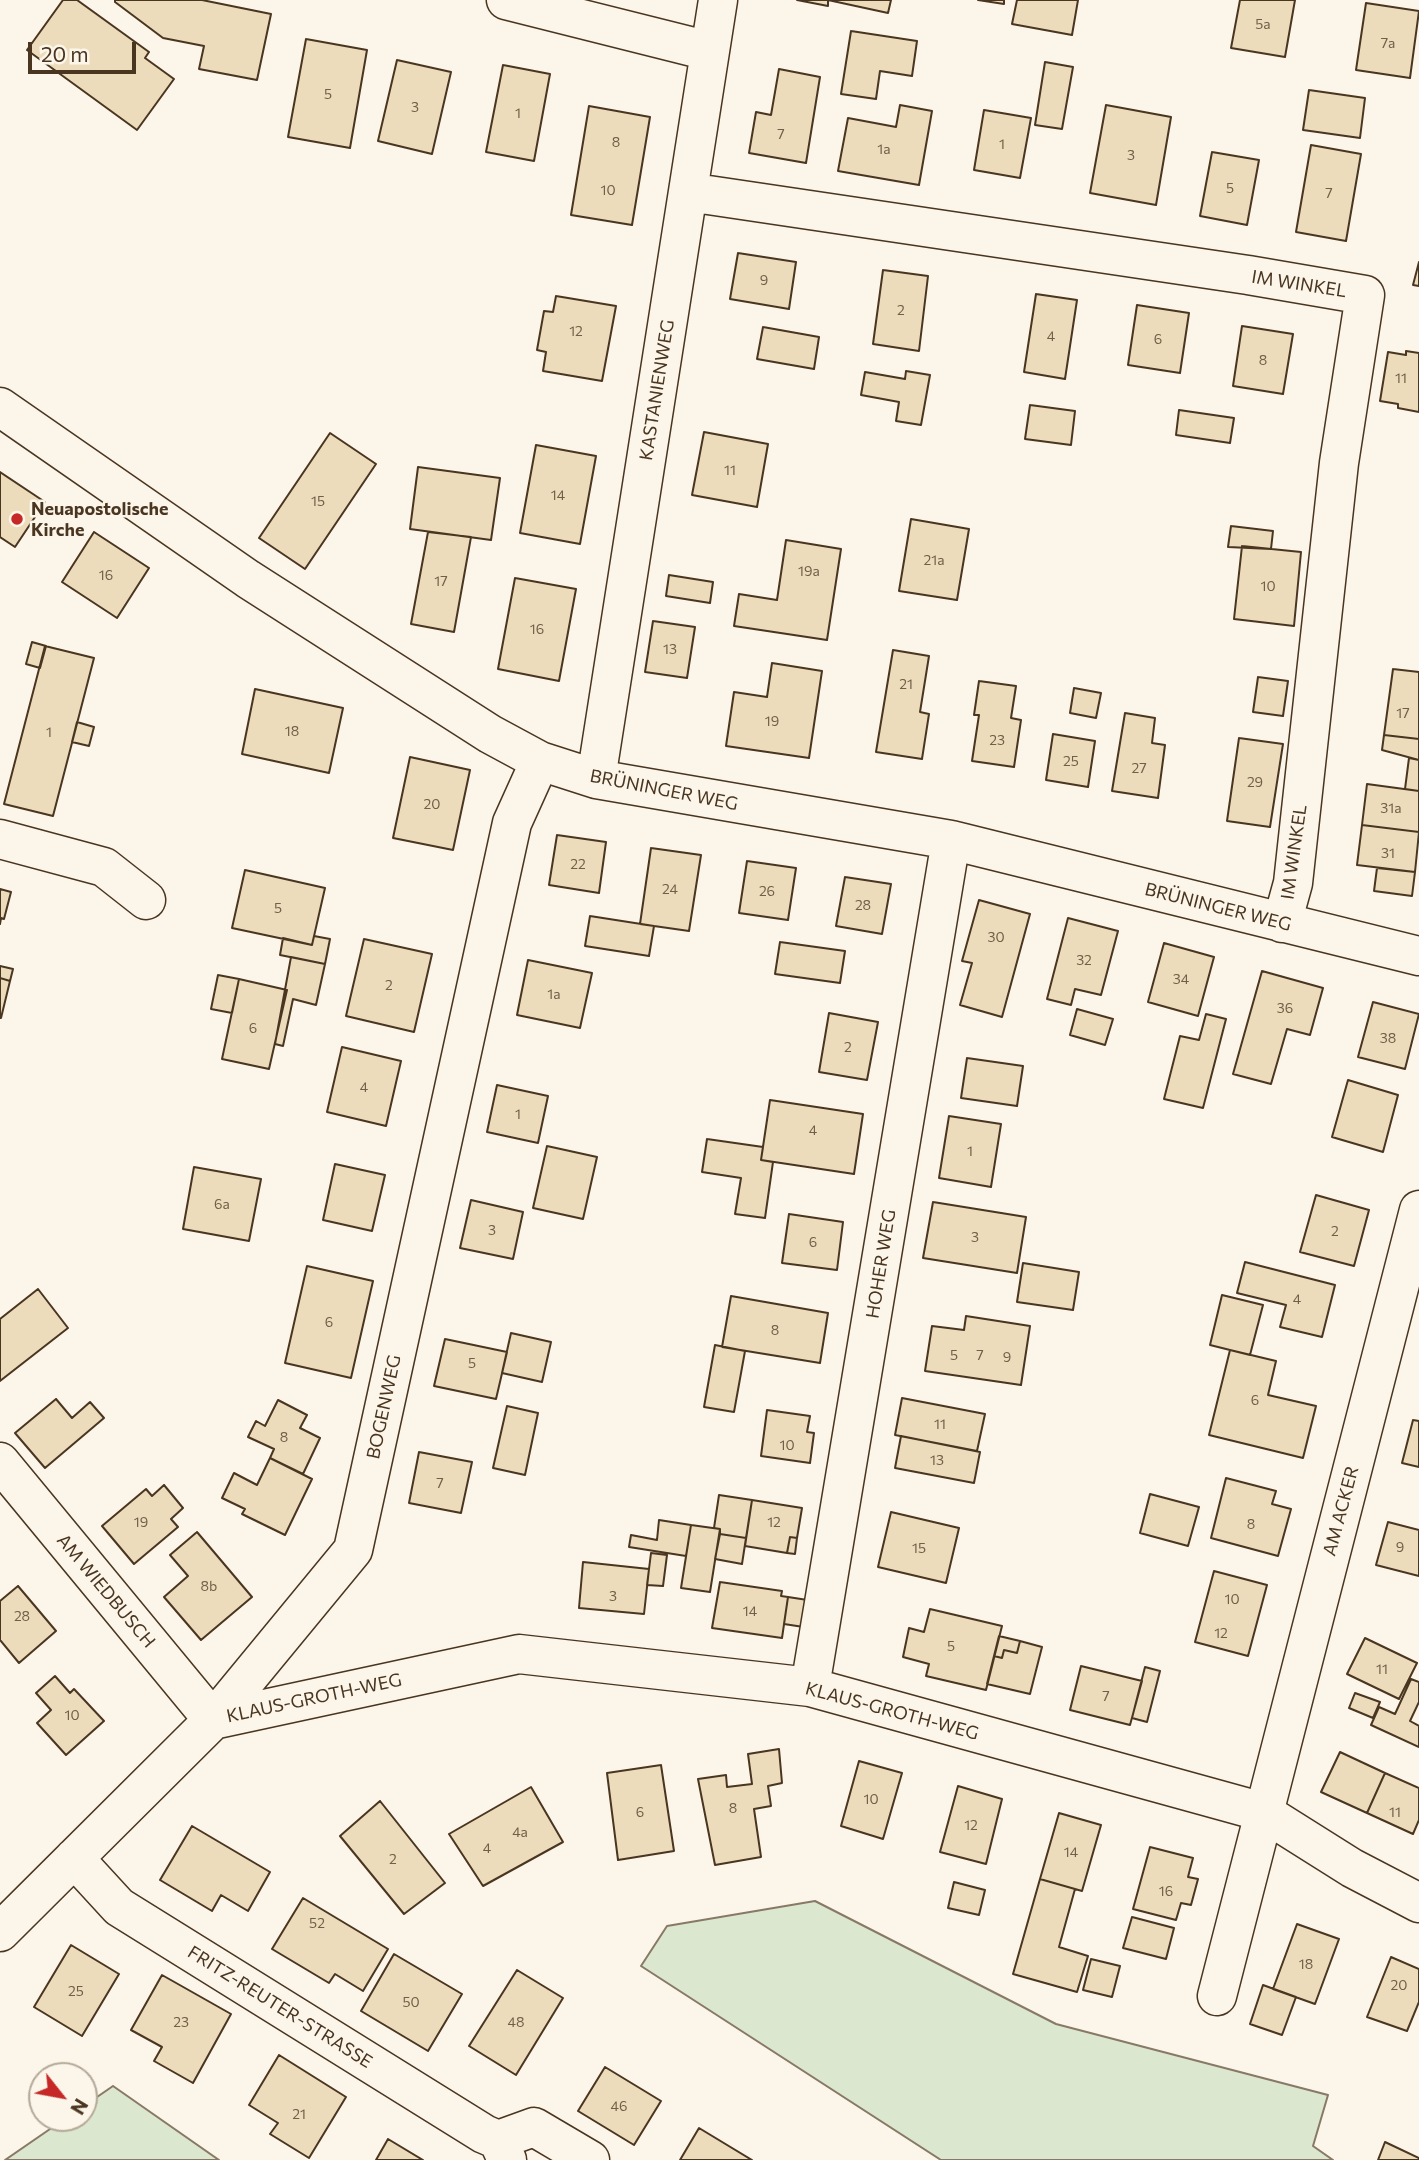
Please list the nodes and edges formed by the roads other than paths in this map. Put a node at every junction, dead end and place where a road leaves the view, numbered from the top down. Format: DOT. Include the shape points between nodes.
graph roads {
  1 [pos="506,0"];
  2 [pos="718,0"];
  3 [pos="709,51"];
  4 [pos="688,192"];
  5 [pos="0,407"];
  6 [pos="540,761"];
  7 [pos="596,779"];
  8 [pos="0,839"];
  9 [pos="951,840"];
  10 [pos="146,900"];
  11 [pos="1282,923"];
  12 [pos="1419,956"];
  13 [pos="1419,1210"];
  14 [pos="0,1462"];
  15 [pos="810,1687"];
  16 [pos="213,1720"];
  17 [pos="1263,1812"];
  18 [pos="74,1858"];
  19 [pos="1419,1903"];
  20 [pos="0,1932"];
  21 [pos="1217,1996"];
  22 [pos="503,2150"];
  23 [pos="590,2160"];
  1 -- 3 [label="street"];
  2 -- 3 [label="street, KASTANIENWEG"];
  3 -- 4 [label="street, KASTANIENWEG"];
  4 -- 7 [label="street, KASTANIENWEG"];
  4 -- 11 [label="street, IM WINKEL" via="1366,295 1339,464 1293,883"];
  5 -- 6 [label="street, BRÜNINGER WEG" via="248,579 490,734"];
  6 -- 7 [label="street, BRÜNINGER WEG"];
  6 -- 16 [label="street, BOGENWEG" via="512,823 353,1550"];
  7 -- 9 [label="street, BRÜNINGER WEG"];
  8 -- 10 [label="street" via="104,867"];
  9 -- 11 [label="street, BRÜNINGER WEG"];
  9 -- 15 [label="street, HOHER WEG"];
  11 -- 12 [label="street, BRÜNINGER WEG"];
  13 -- 17 [label="street, AM ACKER"];
  14 -- 16 [label="street, AM WIEDBUSCH"];
  15 -- 16 [label="street, KLAUS-GROTH-WEG" via="519,1654"];
  15 -- 17 [label="street, KLAUS-GROTH-WEG"];
  16 -- 18 [label="street, BOGENWEG"];
  17 -- 19 [label="street, KLAUS-GROTH-WEG" via="1352,1868"];
  17 -- 21 [label="street, AM ACKER"];
  18 -- 20 [label="street, BOGENWEG"];
  18 -- 22 [label="street, FRITZ-REUTER-STRASSE" via="119,1907"];
  22 -- 23 [label="street, FRITZ-REUTER-STRASSE" via="534,2127"];
}
